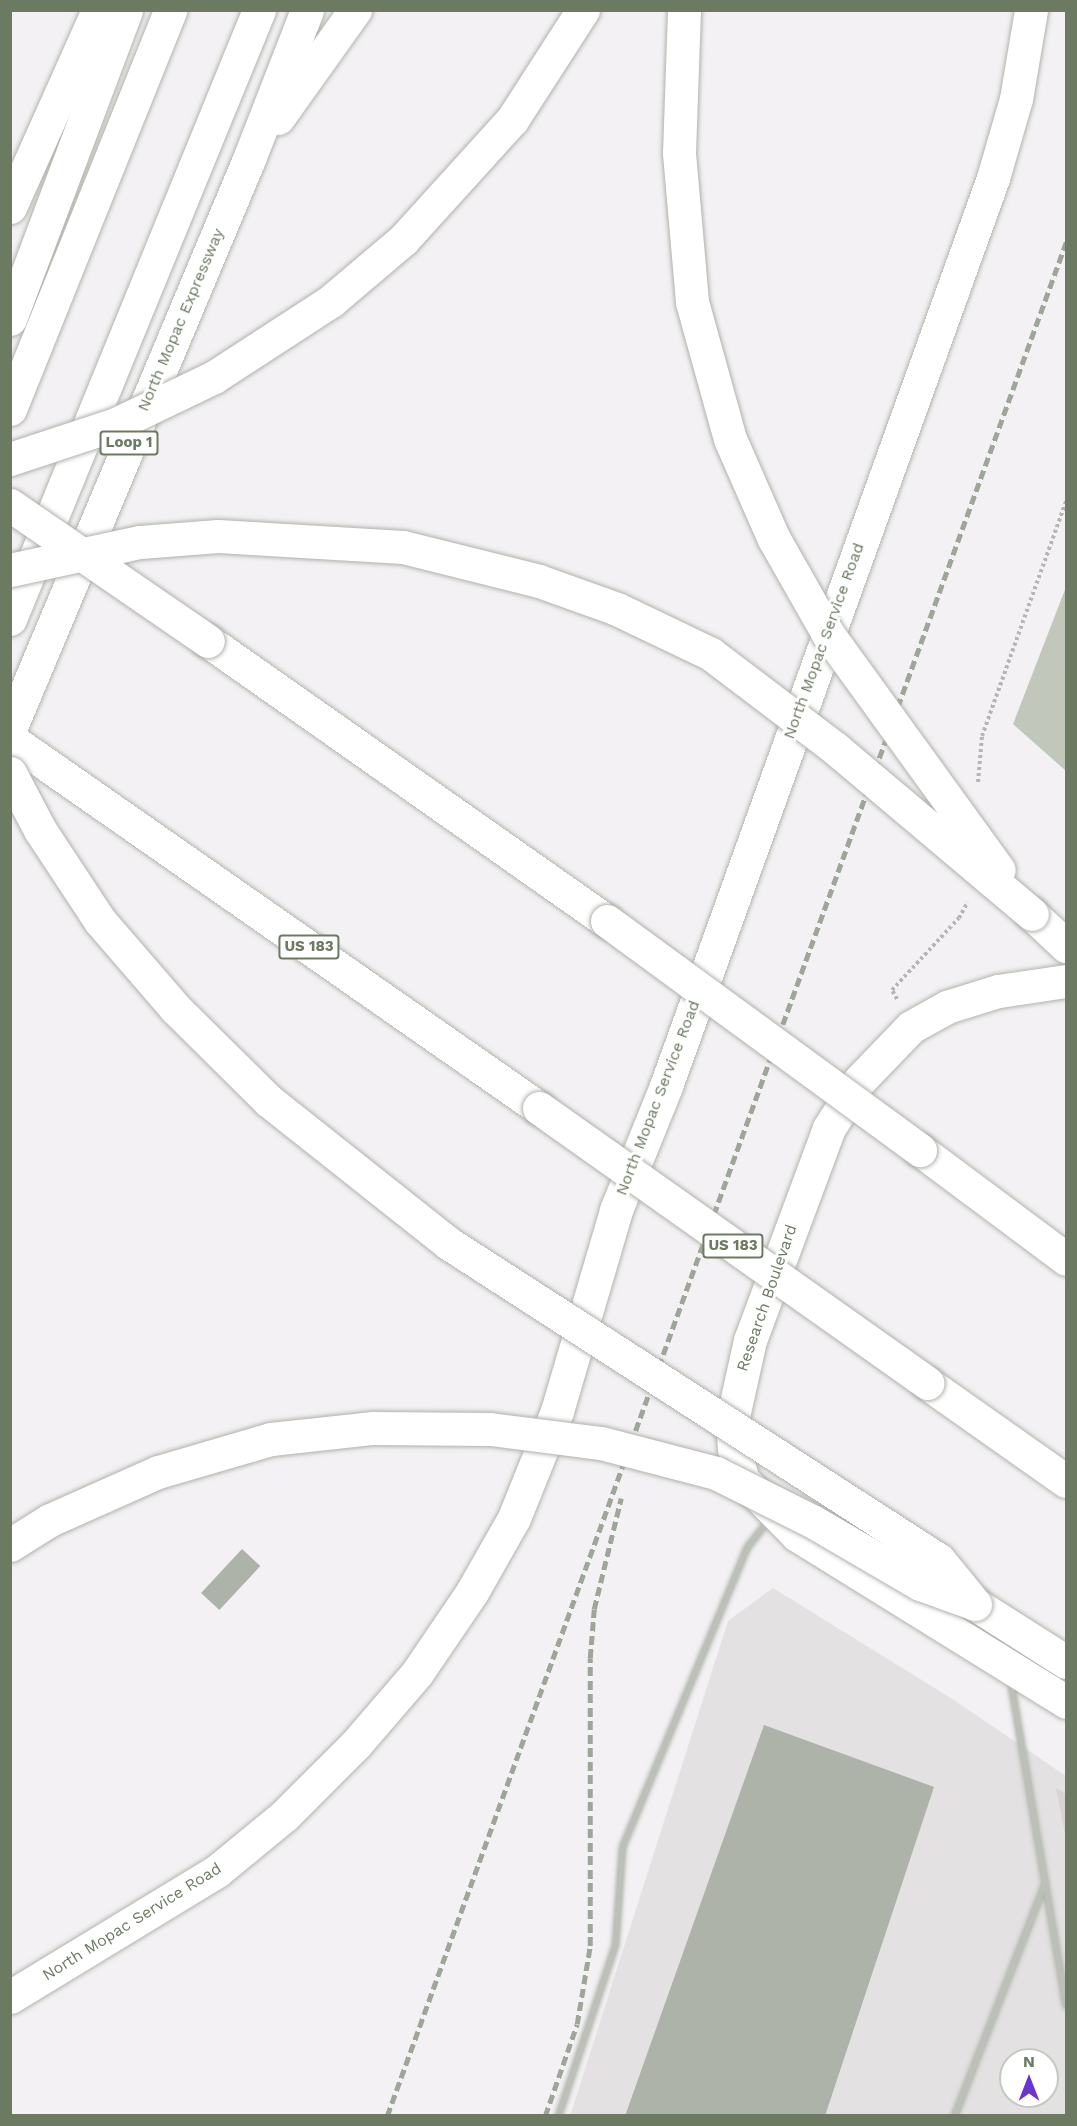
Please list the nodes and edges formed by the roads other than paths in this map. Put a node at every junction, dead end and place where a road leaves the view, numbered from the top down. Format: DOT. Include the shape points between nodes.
graph roads {
  1 [pos="98,10"];
  2 [pos="126,10"];
  3 [pos="170,10"];
  4 [pos="259,10"];
  5 [pos="307,10"];
  6 [pos="355,10"];
  7 [pos="583,10"];
  8 [pos="684,10"];
  9 [pos="1031,10"];
  10 [pos="249,159"];
  11 [pos="10,207"];
  12 [pos="10,319"];
  13 [pos="10,409"];
  14 [pos="10,459"];
  15 [pos="10,505"];
  16 [pos="10,570"];
  17 [pos="10,619"];
  18 [pos="10,729"];
  19 [pos="10,739"];
  20 [pos="10,773"];
  21 [pos="1032,914"];
  22 [pos="1066,946"];
  23 [pos="1066,981"];
  24 [pos="1066,1259"];
  25 [pos="1066,1481"];
  26 [pos="774,1511"];
  27 [pos="10,1545"];
  28 [pos="975,1604"];
  29 [pos="1066,1662"];
  30 [pos="1008,1665"];
  31 [pos="1066,1702"];
  32 [pos="1046,1880"];
  33 [pos="10,1997"];
  34 [pos="1066,2005"];
  35 [pos="558,2115"];
  36 [pos="954,2115"];
  1 -- 11 [label="main road"];
  2 -- 12 [label="main road"];
  3 -- 13 [label="main road"];
  4 -- 17 [label="main road"];
  5 -- 10 [label="main road, North Mopac Expressway / Loop 1"];
  6 -- 10 [label="main road"];
  7 -- 14 [label="main road, bridge" via="512,120 403,240 331,301 214,377 116,424"];
  8 -- 21 [label="main road, bridge" via="679,153 692,302 730,439 774,539 828,634"];
  9 -- 33 [label="main road, North Mopac Service Road" via="1016,99 993,178 666,1086 615,1210 557,1411 514,1518 472,1592 417,1673 356,1744 284,1816 217,1871"];
  10 -- 18 [label="main road, North Mopac Expressway / Loop 1"];
  15 -- 24 [label="main road, bridge" via="607,921"];
  16 -- 21 [label="main road, bridge" via="140,542 218,536 403,547 539,580 617,609 711,654 836,749"];
  19 -- 25 [label="main road, US 183, bridge"];
  20 -- 28 [label="main road, bridge" via="40,830 100,921 175,1008 269,1101 448,1243 939,1560"];
  21 -- 22 [label="main road"];
  23 -- 26 [label="main road, Research Boulevard" via="998,991 947,1007 911,1027 859,1081 829,1128 750,1340 736,1393 734,1449 743,1480"];
  26 -- 30 [label="main road, Research Boulevard" via="797,1535"];
  26 -- 35 [label="lane" via="747,1547 622,1846 615,1945"];
  27 -- 28 [label="main road, bridge" via="50,1520 158,1472 272,1439 373,1428 490,1429 602,1443 717,1473 812,1521 920,1584"];
  28 -- 29 [label="main road"];
  30 -- 31 [label="main road, Research Boulevard"];
  30 -- 32 [label="lane"];
  32 -- 34 [label="lane"];
  32 -- 36 [label="lane"];
}
